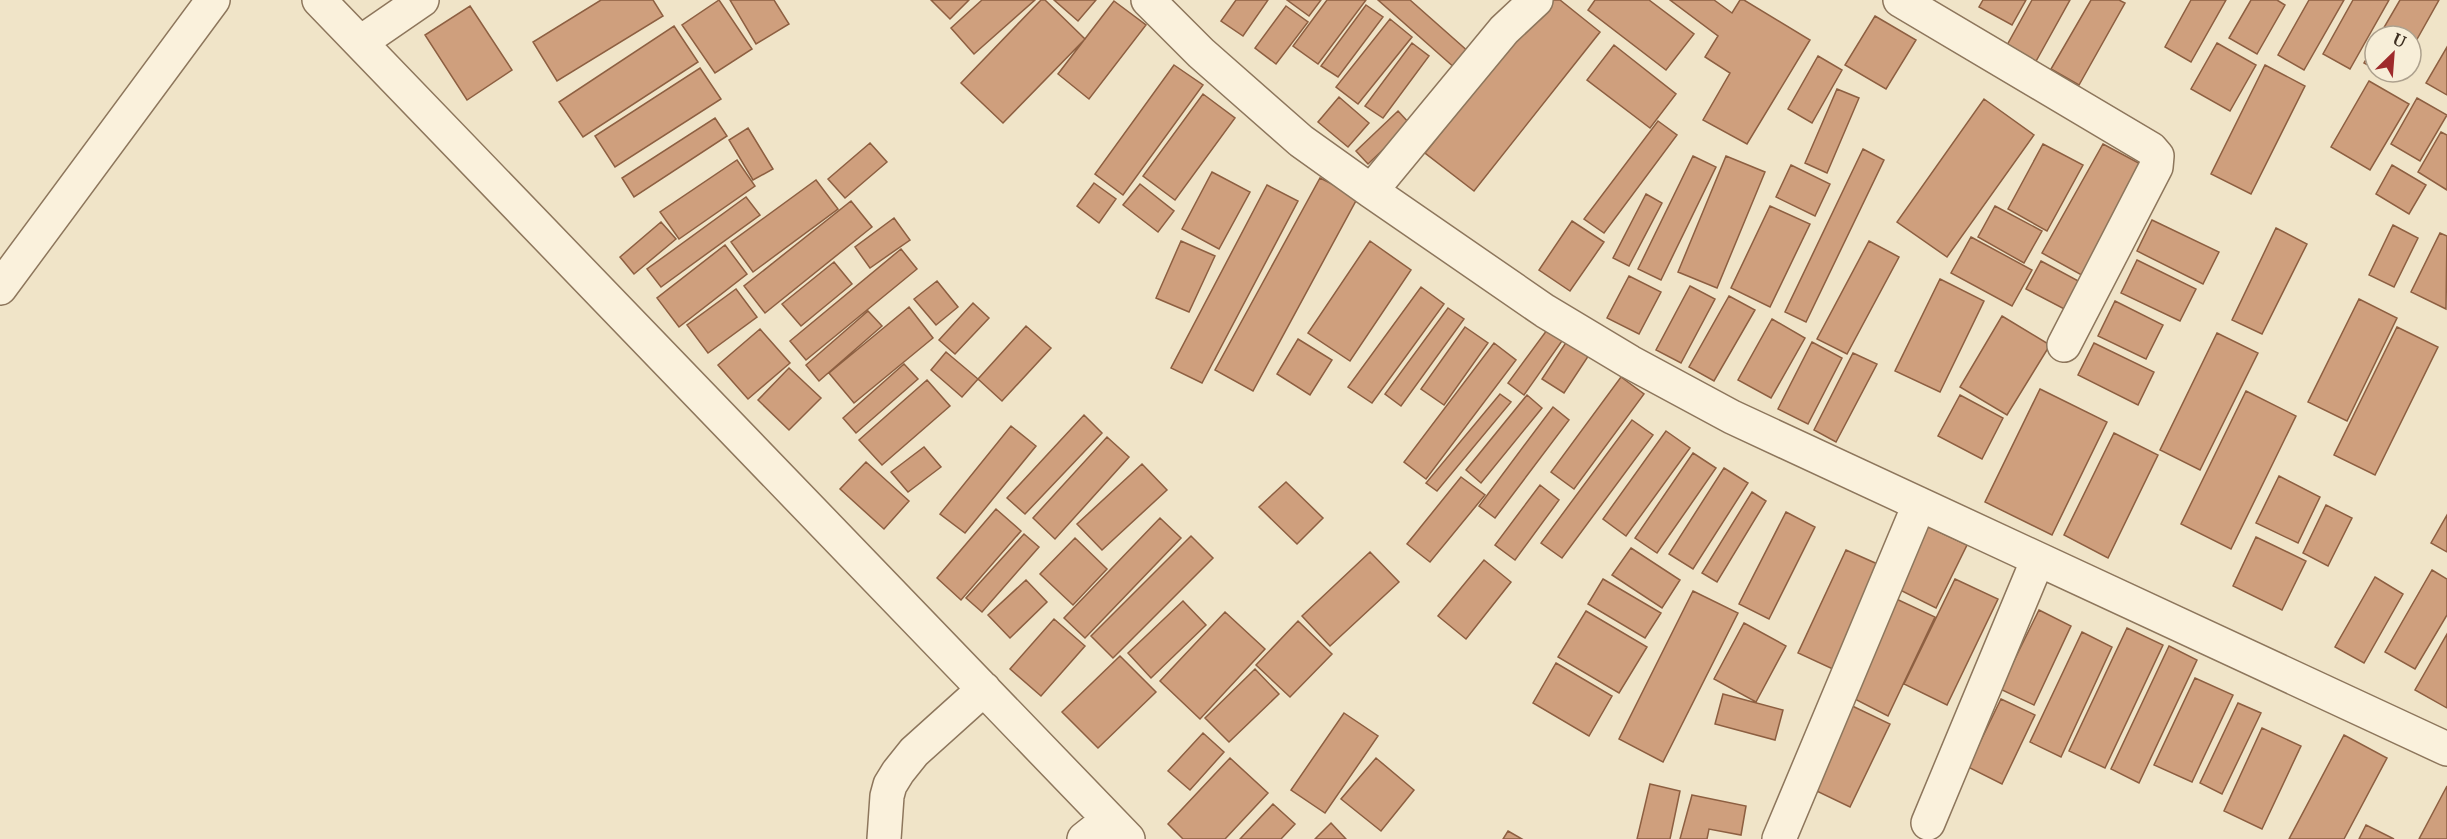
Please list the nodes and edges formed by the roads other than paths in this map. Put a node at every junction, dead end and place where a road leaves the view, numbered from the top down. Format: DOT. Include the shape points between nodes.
graph roads {
  1 [pos="213,0"];
  2 [pos="319,0"];
  3 [pos="422,0"];
  4 [pos="1148,0"];
  5 [pos="1536,0"];
  6 [pos="1900,0"];
  7 [pos="361,42"];
  8 [pos="1371,191"];
  9 [pos="0,288"];
  10 [pos="2064,345"];
  11 [pos="1919,505"];
  12 [pos="2038,559"];
  13 [pos="984,689"];
  14 [pos="2447,749"];
  15 [pos="1928,823"];
  16 [pos="1107,832"];
  17 [pos="1781,834"];
  18 [pos="884,839"];
  1 -- 9 [label="street"];
  2 -- 7 [label="street"];
  3 -- 7 [label="street"];
  4 -- 8 [label="street" via="1201,53 1301,141"];
  5 -- 8 [label="street" via="1504,30"];
  6 -- 10 [label="street" via="2157,156 2156,167"];
  7 -- 13 [label="street"];
  8 -- 11 [label="street" via="1545,310 1630,362 1732,417"];
  11 -- 12 [label="street"];
  11 -- 17 [label="street"];
  12 -- 14 [label="street"];
  12 -- 15 [label="street"];
  13 -- 16 [label="street"];
  13 -- 18 [label="street" via="914,752 898,772 887,796"];
}
